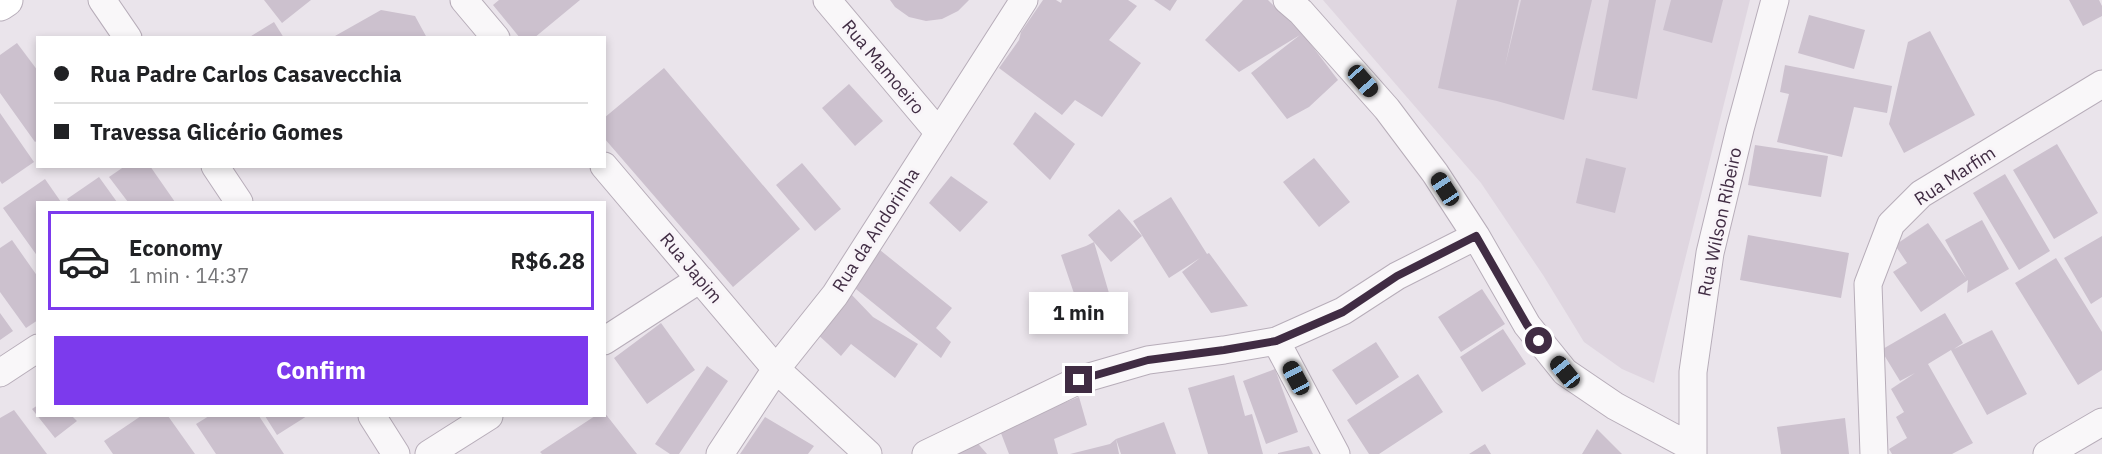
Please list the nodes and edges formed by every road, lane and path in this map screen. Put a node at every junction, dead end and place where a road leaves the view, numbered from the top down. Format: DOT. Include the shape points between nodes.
graph roads {
  1 [pos="6,0"];
  2 [pos="102,0"];
  3 [pos="464,0"];
  4 [pos="828,0"];
  5 [pos="1024,0"];
  6 [pos="1287,0"];
  7 [pos="1775,0"];
  8 [pos="0,4"];
  9 [pos="127,36"];
  10 [pos="494,36"];
  11 [pos="2101,87"];
  12 [pos="939,133"];
  13 [pos="216,168"];
  14 [pos="606,168"];
  15 [pos="238,201"];
  16 [pos="1476,236"];
  17 [pos="700,279"];
  18 [pos="606,340"];
  19 [pos="1276,341"];
  20 [pos="36,349"];
  21 [pos="776,369"];
  22 [pos="0,373"];
  23 [pos="373,417"];
  24 [pos="487,417"];
  25 [pos="2102,422"];
  26 [pos="1693,451"];
  27 [pos="396,454"];
  28 [pos="429,454"];
  29 [pos="720,454"];
  30 [pos="868,454"];
  31 [pos="926,454"];
  32 [pos="1336,454"];
  33 [pos="1874,454"];
  34 [pos="2047,454"];
  1 -- 8 [label="street"];
  2 -- 9 [label="street"];
  3 -- 10 [label="street"];
  4 -- 12 [label="street, Rua Mamoeiro"];
  5 -- 12 [label="street, Rua da Andorinha"];
  6 -- 16 [label="street" via="1387,109"];
  7 -- 26 [label="street, Rua Wilson Ribeiro" via="1710,253 1693,372"];
  11 -- 33 [label="street, Rua Marfim" via="1921,194 1891,224 1868,284"];
  12 -- 21 [label="street, Rua da Andorinha" via="835,295"];
  13 -- 15 [label="street"];
  14 -- 17 [label="street, Rua Japim"];
  16 -- 19 [label="street" via="1397,276 1343,312"];
  16 -- 26 [label="street" via="1527,325 1565,372"];
  17 -- 18 [label="street"];
  17 -- 21 [label="street, Rua Japim"];
  19 -- 31 [label="street" via="1148,360 1079,380"];
  19 -- 32 [label="street"];
  20 -- 22 [label="street"];
  21 -- 29 [label="street, Rua da Andorinha"];
  21 -- 30 [label="street, Rua Japim"];
  23 -- 27 [label="street"];
  24 -- 28 [label="street"];
  25 -- 34 [label="street"];
}
